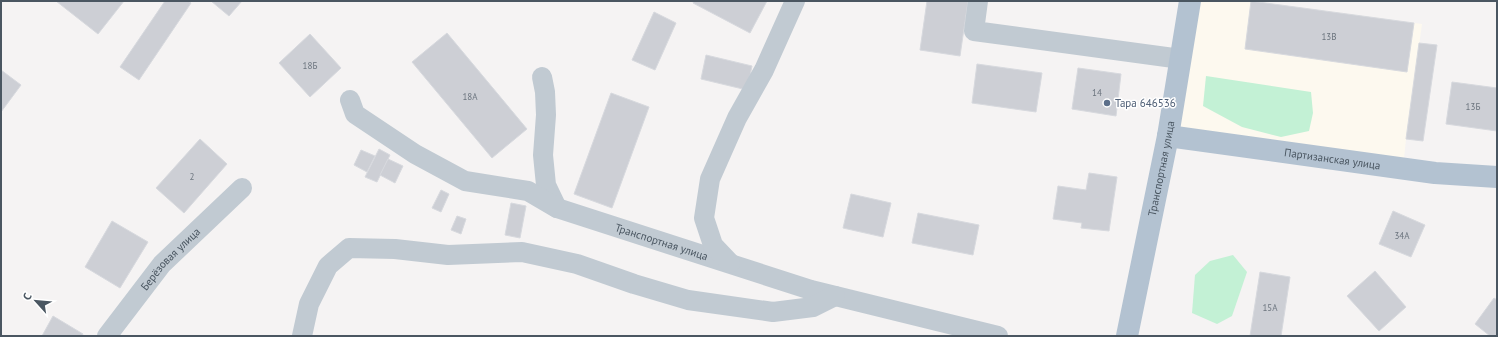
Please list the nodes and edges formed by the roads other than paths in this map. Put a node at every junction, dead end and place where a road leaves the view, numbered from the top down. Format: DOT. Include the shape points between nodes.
graph roads {
  1 [pos="795,1"];
  2 [pos="978,1"];
  3 [pos="1190,1"];
  4 [pos="1181,59"];
  5 [pos="542,77"];
  6 [pos="350,100"];
  7 [pos="1168,136"];
  8 [pos="1497,177"];
  9 [pos="242,188"];
  10 [pos="557,208"];
  11 [pos="732,265"];
  12 [pos="835,296"];
  13 [pos="107,336"];
  14 [pos="302,336"];
  15 [pos="998,336"];
  16 [pos="1127,336"];
  1 -- 11 [label="street" via="710,179 704,218 713,245"];
  2 -- 4 [label="street" via="974,31"];
  3 -- 4 [label="main road, Транспортная улица"];
  4 -- 7 [label="main road, Транспортная улица"];
  5 -- 10 [label="street" via="546,115 543,155 546,185"];
  6 -- 10 [label="street, Транспортная улица" via="355,114 415,154 466,181 528,191"];
  7 -- 8 [label="main road, Партизанская улица" via="1435,173"];
  7 -- 16 [label="main road, Транспортная улица"];
  9 -- 13 [label="street, Берёзовая улица" via="162,264"];
  10 -- 11 [label="street, Транспортная улица"];
  11 -- 12 [label="street, Транспортная улица"];
  12 -- 14 [label="street" via="813,307 773,312 688,300 577,264 522,252 448,256 395,249 349,248 328,266 309,304"];
  12 -- 15 [label="street, Транспортная улица"];
}
